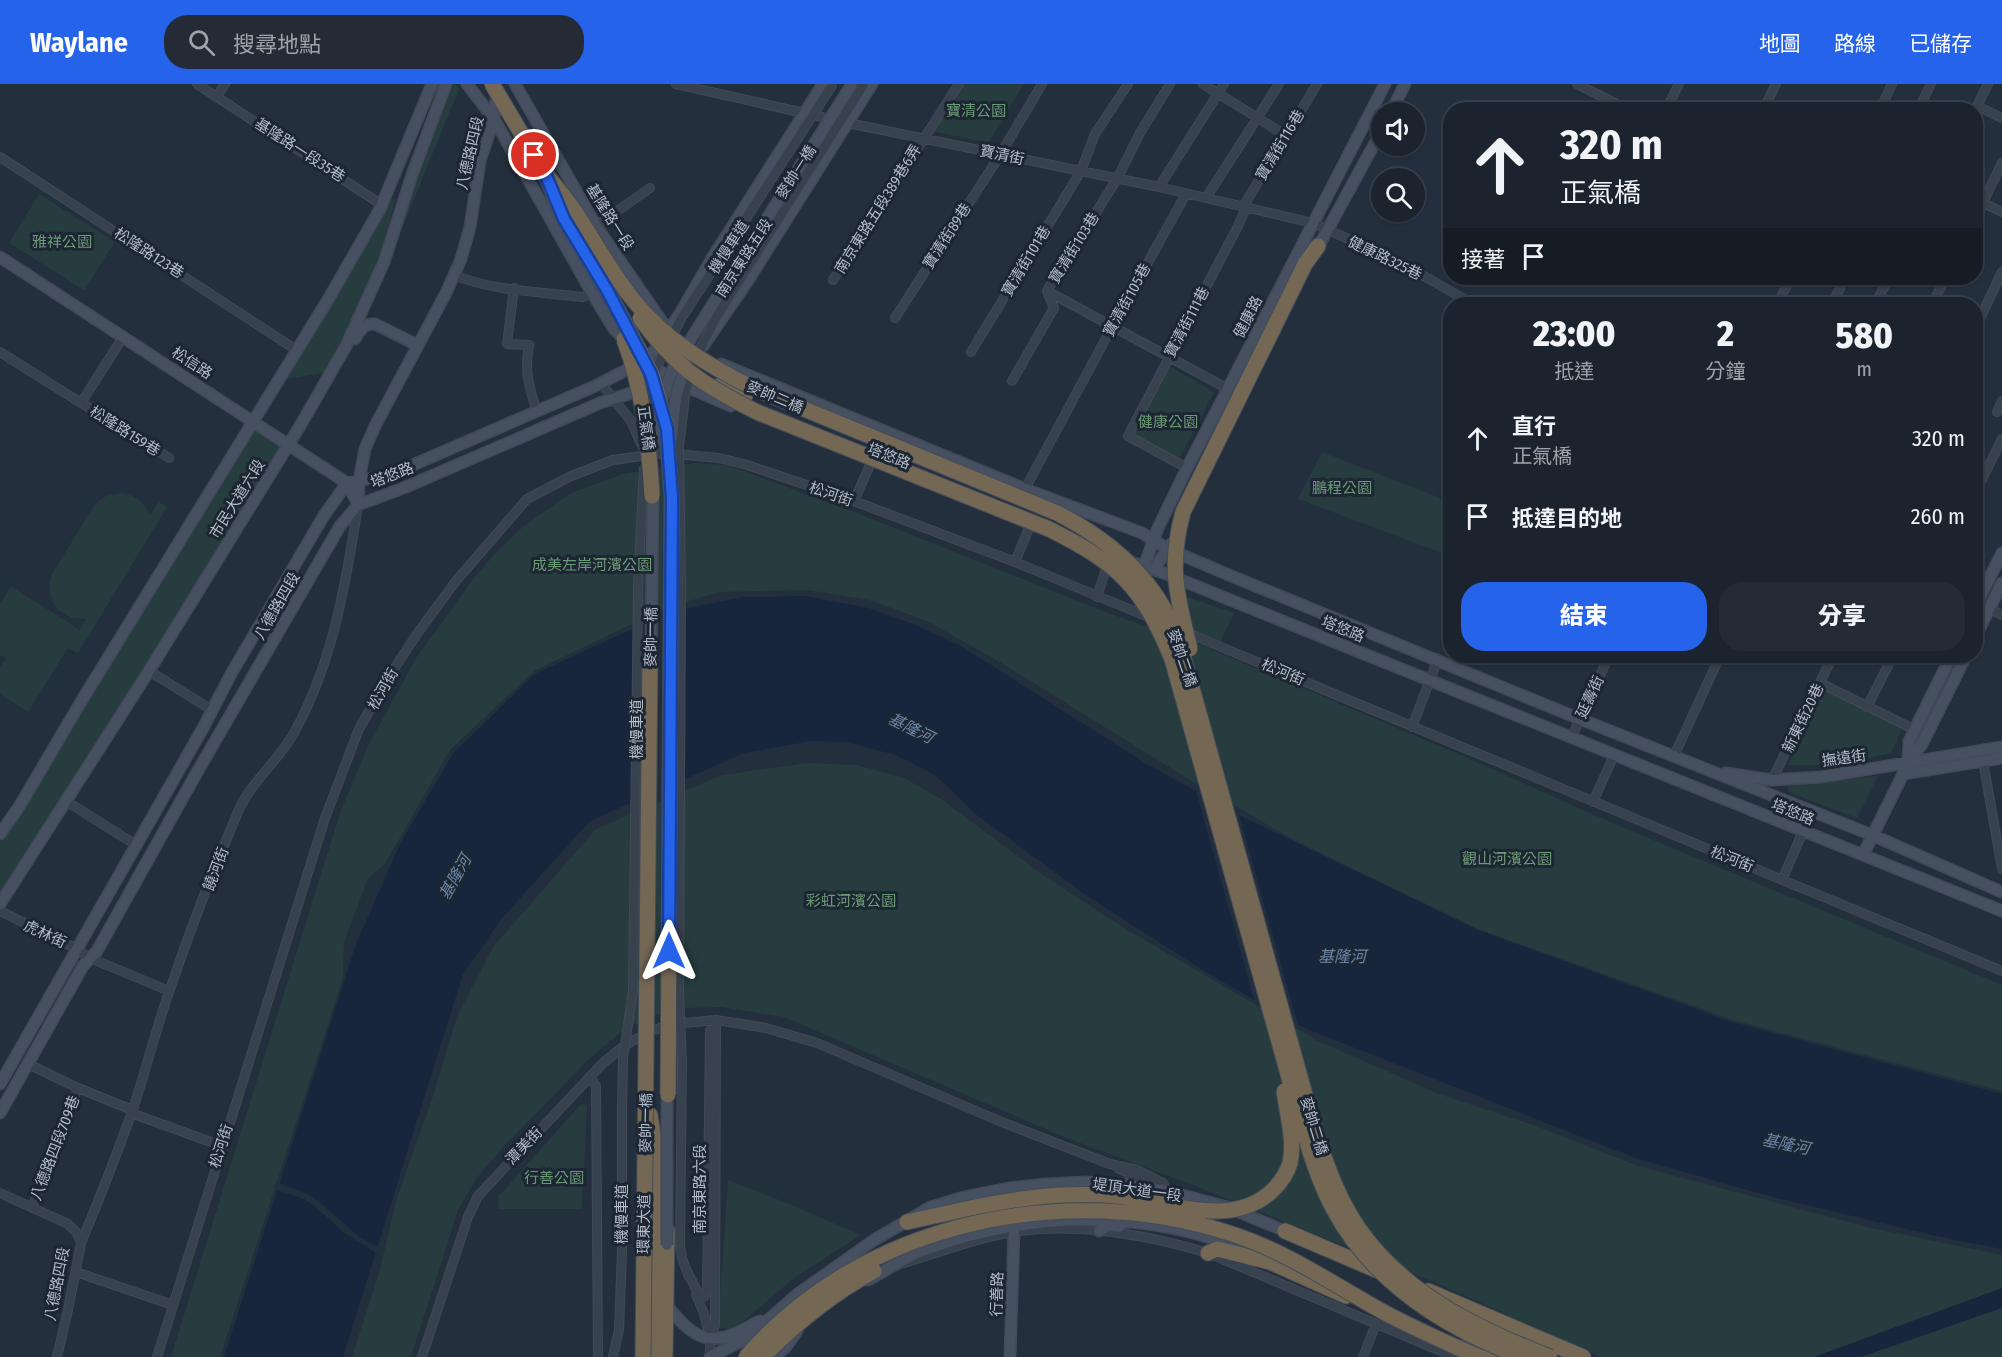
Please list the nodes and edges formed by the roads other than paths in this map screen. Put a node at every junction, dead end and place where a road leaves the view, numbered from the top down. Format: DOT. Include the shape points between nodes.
graph roads {
  1 [pos="197,84"];
  2 [pos="225,84"];
  3 [pos="432,84"];
  4 [pos="446,84"];
  5 [pos="467,84"];
  6 [pos="492,84"];
  7 [pos="498,84"];
  8 [pos="515,84"];
  9 [pos="676,84"];
  10 [pos="823,84"];
  11 [pos="833,84"];
  12 [pos="854,84"];
  13 [pos="864,84"];
  14 [pos="872,84"];
  15 [pos="959,84"];
  16 [pos="1042,84"];
  17 [pos="1128,84"];
  18 [pos="1170,84"];
  19 [pos="1203,84"];
  20 [pos="1224,84"];
  21 [pos="1279,84"];
  22 [pos="1317,84"];
  23 [pos="1386,84"];
  24 [pos="1578,84"];
  25 [pos="1679,84"];
  26 [pos="1776,84"];
  27 [pos="1892,84"];
  28 [pos="1930,84"];
  29 [pos="1988,84"];
  30 [pos="1403,88"];
  31 [pos="1218,94"];
  32 [pos="216,97"];
  33 [pos="1396,102"];
  34 [pos="1613,102"];
  35 [pos="1670,102"];
  36 [pos="1767,102"];
  37 [pos="1884,102"];
  38 [pos="1922,102"];
  39 [pos="1979,102"];
  40 [pos="483,108"];
  41 [pos="1983,110"];
  42 [pos="805,113"];
  43 [pos="1257,118"];
  44 [pos="2002,118"];
  45 [pos="494,119"];
  46 [pos="848,123"];
  47 [pos="1285,135"];
  48 [pos="922,138"];
  49 [pos="1371,150"];
  50 [pos="1000,155"];
  51 [pos="0,156"];
  52 [pos="2002,163"];
  53 [pos="1081,171"];
  54 [pos="545,173"];
  55 [pos="1117,179"];
  56 [pos="650,188"];
  57 [pos="1159,188"];
  58 [pos="1186,194"];
  59 [pos="1983,194"];
  60 [pos="559,196"];
  61 [pos="1206,198"];
  62 [pos="1983,203"];
  63 [pos="382,205"];
  64 [pos="1244,208"];
  65 [pos="2002,212"];
  66 [pos="1313,223"];
  67 [pos="596,226"];
  68 [pos="1328,230"];
  69 [pos="1318,246"];
  70 [pos="0,257"];
  71 [pos="2002,272"];
  72 [pos="454,275"];
  73 [pos="833,280"];
  74 [pos="514,288"];
  75 [pos="1047,291"];
  76 [pos="592,293"];
  77 [pos="1461,297"];
  78 [pos="1983,312"];
  79 [pos="895,318"];
  80 [pos="1112,327"];
  81 [pos="668,331"];
  82 [pos="123,337"];
  83 [pos="417,345"];
  84 [pos="298,351"];
  85 [pos="0,352"];
  86 [pos="971,352"];
  87 [pos="696,355"];
  88 [pos="1168,357"];
  89 [pos="646,360"];
  90 [pos="671,380"];
  91 [pos="1012,381"];
  92 [pos="601,382"];
  93 [pos="323,386"];
  94 [pos="1228,388"];
  95 [pos="614,399"];
  96 [pos="2002,401"];
  97 [pos="81,403"];
  98 [pos="1996,411"];
  99 [pos="537,412"];
  100 [pos="255,422"];
  101 [pos="2002,439"];
  102 [pos="288,444"];
  103 [pos="644,455"];
  104 [pos="169,458"];
  105 [pos="870,465"];
  106 [pos="1187,468"];
  107 [pos="1983,477"];
  108 [pos="359,480"];
  109 [pos="347,483"];
  110 [pos="1025,489"];
  111 [pos="1175,491"];
  112 [pos="652,496"];
  113 [pos="672,498"];
  114 [pos="854,501"];
  115 [pos="1196,501"];
  116 [pos="358,505"];
  117 [pos="1029,528"];
  118 [pos="1153,540"];
  119 [pos="1168,549"];
  120 [pos="2002,553"];
  121 [pos="1111,560"];
  122 [pos="1015,562"];
  123 [pos="1149,567"];
  124 [pos="2002,583"];
  125 [pos="1983,590"];
  126 [pos="1097,597"];
  127 [pos="1983,606"];
  128 [pos="1989,609"];
  129 [pos="2002,615"];
  130 [pos="1983,621"];
  131 [pos="1438,659"];
  132 [pos="1443,661"];
  133 [pos="1447,663"];
  134 [pos="1607,663"];
  135 [pos="1717,663"];
  136 [pos="1830,663"];
  137 [pos="1889,663"];
  138 [pos="1948,663"];
  139 [pos="1962,663"];
  140 [pos="149,671"];
  141 [pos="1430,680"];
  142 [pos="1820,683"];
  143 [pos="1192,688"];
  144 [pos="1867,707"];
  145 [pos="212,710"];
  146 [pos="1580,719"];
  147 [pos="1907,726"];
  148 [pos="1412,727"];
  149 [pos="1571,738"];
  150 [pos="2002,747"];
  151 [pos="1614,755"];
  152 [pos="1674,756"];
  153 [pos="2002,758"];
  154 [pos="1983,761"];
  155 [pos="1691,763"];
  156 [pos="1908,764"];
  157 [pos="1903,774"];
  158 [pos="1772,780"];
  159 [pos="66,801"];
  160 [pos="1593,802"];
  161 [pos="1803,831"];
  162 [pos="0,834"];
  163 [pos="1872,835"];
  164 [pos="136,845"];
  165 [pos="1863,855"];
  166 [pos="2002,869"];
  167 [pos="1782,880"];
  168 [pos="2002,892"];
  169 [pos="0,904"];
  170 [pos="2001,907"];
  171 [pos="0,911"];
  172 [pos="78,949"];
  173 [pos="90,958"];
  174 [pos="2001,968"];
  175 [pos="169,992"];
  176 [pos="713,1020"];
  177 [pos="1284,1061"];
  178 [pos="28,1064"];
  179 [pos="590,1077"];
  180 [pos="0,1084"];
  181 [pos="78,1088"];
  182 [pos="646,1090"];
  183 [pos="668,1095"];
  184 [pos="132,1112"];
  185 [pos="0,1113"];
  186 [pos="222,1146"];
  187 [pos="656,1154"];
  188 [pos="1167,1191"];
  189 [pos="0,1193"];
  190 [pos="32,1208"];
  191 [pos="907,1222"];
  192 [pos="1173,1229"];
  193 [pos="1099,1231"];
  194 [pos="1014,1232"];
  195 [pos="1285,1232"];
  196 [pos="81,1243"];
  197 [pos="1208,1253"];
  198 [pos="1270,1262"];
  199 [pos="899,1263"];
  200 [pos="76,1272"];
  201 [pos="688,1273"];
  202 [pos="173,1305"];
  203 [pos="666,1305"];
  204 [pos="769,1317"];
  205 [pos="805,1321"];
  206 [pos="1376,1324"];
  207 [pos="710,1340"];
  208 [pos="614,1356"];
  209 [pos="57,1357"];
  210 [pos="157,1357"];
  211 [pos="422,1357"];
  212 [pos="598,1357"];
  213 [pos="637,1357"];
  214 [pos="643,1357"];
  215 [pos="654,1357"];
  216 [pos="665,1357"];
  217 [pos="710,1357"];
  218 [pos="745,1357"];
  219 [pos="763,1357"];
  220 [pos="773,1357"];
  221 [pos="1010,1357"];
  222 [pos="1363,1357"];
  223 [pos="1457,1357"];
  224 [pos="1479,1357"];
  225 [pos="1491,1357"];
  226 [pos="1521,1357"];
  227 [pos="1550,1357"];
  228 [pos="1583,1357"];
  1 -- 32 [label="street, 基隆路一段35巷"];
  2 -- 32 [label="street"];
  3 -- 63 [label="main road, 市民大道六段"];
  4 -- 93 [label="main road, 市民大道六段" via="384,262"];
  5 -- 40 [label="main road"];
  6 -- 40 [label="main road, 八德路四段"];
  6 -- 54 [label="highway, 正氣橋, bridge"];
  6 -- 60 [label="highway, 正氣橋, bridge"];
  7 -- 45 [label="main road, 八德路四段"];
  8 -- 67 [label="main road, 基隆路一段"];
  9 -- 42 [label="street, 寶清街"];
  10 -- 42 [label="main road, 南京東路五段"];
  11 -- 208 [label="street, 機慢車道, bridge" via="681,319 656,368 646,406 638,586 633,991 623,1058 622,1252"];
  12 -- 203 [label="main road, 麥帥一橋, bridge" via="698,336 683,369 676,398 672,445"];
  12 -- 213 [label="main road, 麥帥一橋, bridge" via="675,364 655,422 645,1246"];
  13 -- 201 [label="street, 機慢車道, bridge" via="717,316 686,389 679,446 679,993 680,1245"];
  14 -- 46 [label="main road, 南京東路五段"];
  15 -- 48 [label="street, 南京東路五段389巷6弄"];
  16 -- 50 [label="street, 寶清街89巷"];
  17 -- 53 [label="street, 寶清街101巷" via="1095,134"];
  18 -- 55 [label="street, 寶清街103巷"];
  19 -- 31 [label="street"];
  20 -- 31 [label="street"];
  21 -- 43 [label="street"];
  22 -- 47 [label="street, 寶清街116巷"];
  23 -- 30 [label="street"];
  23 -- 66 [label="main road, 健康路"];
  24 -- 34 [label="street"];
  25 -- 35 [label="street"];
  26 -- 36 [label="street"];
  27 -- 37 [label="street"];
  28 -- 38 [label="street"];
  29 -- 39 [label="street"];
  30 -- 33 [label="main road"];
  31 -- 43 [label="street"];
  31 -- 57 [label="street"];
  32 -- 63 [label="street, 基隆路一段35巷"];
  40 -- 45 [label="main road"];
  41 -- 44 [label="street"];
  42 -- 46 [label="street, 寶清街"];
  42 -- 81 [label="main road, 南京東路五段"];
  43 -- 47 [label="street"];
  43 -- 61 [label="street"];
  45 -- 72 [label="main road, 八德路四段" via="480,161 470,226"];
  45 -- 76 [label="main road"];
  45 -- 89 [label="main road" via="511,120 627,319"];
  46 -- 48 [label="street, 寶清街"];
  46 -- 87 [label="main road, 南京東路五段"];
  47 -- 64 [label="street, 寶清街116巷"];
  48 -- 50 [label="street, 寶清街"];
  48 -- 73 [label="street, 南京東路五段389巷6弄"];
  49 -- 68 [label="main road"];
  50 -- 53 [label="street, 寶清街"];
  50 -- 79 [label="street, 寶清街89巷"];
  51 -- 84 [label="street, 松隆路123巷"];
  52 -- 59 [label="street"];
  53 -- 55 [label="street, 寶清街"];
  53 -- 86 [label="street, 寶清街101巷"];
  54 -- 113 [label="highway, 正氣橋, bridge" via="564,219 607,290 654,381 667,429"];
  54 -- 143 [label="highway, 麥帥二橋, bridge" via="576,212 635,302 686,350 753,388 1057,513 1107,542 1141,574 1156,597 1175,633"];
  55 -- 57 [label="street, 寶清街"];
  55 -- 75 [label="street, 寶清街103巷"];
  56 -- 67 [label="street"];
  57 -- 58 [label="street, 寶清街"];
  58 -- 61 [label="street, 寶清街"];
  58 -- 80 [label="street, 寶清街105巷"];
  60 -- 112 [label="highway, 正氣橋, bridge" via="562,215 596,275 630,357 644,406"];
  60 -- 121 [label="highway, 麥帥二橋, bridge" via="573,209 653,337 696,378 757,412 1049,529"];
  61 -- 64 [label="street, 寶清街"];
  62 -- 65 [label="street"];
  63 -- 84 [label="main road, 市民大道六段"];
  64 -- 66 [label="street, 寶清街"];
  64 -- 88 [label="street, 寶清街111巷" via="1238,228"];
  66 -- 68 [label="street, 寶清街"];
  66 -- 94 [label="main road, 健康路"];
  67 -- 81 [label="main road, 基隆路一段"];
  68 -- 69 [label="main road"];
  68 -- 77 [label="street, 健康路325巷" via="1401,263"];
  69 -- 115 [label="main road"];
  69 -- 143 [label="highway, bridge" via="1305,264 1183,512 1174,564 1177,596 1193,662"];
  70 -- 82 [label="main road, 松信路"];
  71 -- 78 [label="street"];
  72 -- 74 [label="street" via="477,284"];
  72 -- 83 [label="main road, 八德路四段"];
  74 -- 76 [label="street" via="583,297"];
  74 -- 99 [label="street" via="507,344 529,345 527,378"];
  75 -- 80 [label="street"];
  75 -- 91 [label="street, 寶清街103巷" via="1054,308"];
  76 -- 89 [label="main road" via="614,329"];
  80 -- 88 [label="street"];
  80 -- 110 [label="street, 寶清街105巷"];
  81 -- 87 [label="main road, 基隆路一段"];
  81 -- 89 [label="main road, 塔悠路"];
  82 -- 97 [label="street, 松隆路159巷"];
  82 -- 100 [label="main road, 松信路"];
  83 -- 93 [label="main road" via="368,324"];
  83 -- 108 [label="main road, 八德路四段" via="365,449"];
  84 -- 100 [label="main road, 市民大道六段"];
  85 -- 97 [label="street, 松隆路159巷"];
  87 -- 90 [label="main road, 南京東路五段"];
  87 -- 110 [label="main road, 塔悠路"];
  88 -- 94 [label="street"];
  88 -- 106 [label="street, 寶清街111巷" via="1128,436"];
  89 -- 90 [label="main road, 塔悠路"];
  89 -- 92 [label="main road, 塔悠路"];
  90 -- 95 [label="main road, 塔悠路"];
  90 -- 105 [label="main road, 塔悠路"];
  90 -- 121 [label="highway" via="714,384 745,396 1067,529 1094,544"];
  92 -- 95 [label="street"];
  92 -- 99 [label="main road, 塔悠路"];
  93 -- 102 [label="main road, 市民大道六段"];
  94 -- 106 [label="main road, 健康路"];
  95 -- 103 [label="street" via="631,421"];
  95 -- 116 [label="main road, 塔悠路"];
  96 -- 98 [label="street"];
  97 -- 104 [label="street, 松隆路159巷"];
  99 -- 108 [label="main road, 塔悠路" via="392,474"];
  100 -- 102 [label="main road, 松信路"];
  100 -- 162 [label="main road, 市民大道六段"];
  101 -- 107 [label="street"];
  102 -- 109 [label="main road, 松信路"];
  102 -- 140 [label="main road, 市民大道六段"];
  103 -- 114 [label="street, 松河街" via="719,458"];
  103 -- 186 [label="street, 松河街" via="614,460 571,476 527,499 456,581 388,678 359,729 330,801"];
  105 -- 114 [label="street"];
  105 -- 117 [label="main road, 塔悠路"];
  106 -- 111 [label="main road, 健康路"];
  108 -- 109 [label="main road, 塔悠路"];
  108 -- 116 [label="main road, 八德路四段"];
  109 -- 116 [label="main road, 松信路"];
  109 -- 145 [label="main road, 八德路四段" via="317,527"];
  110 -- 118 [label="main road, 塔悠路"];
  111 -- 115 [label="main road"];
  111 -- 118 [label="main road, 健康路"];
  112 -- 182 [label="highway, 麥帥一橋, bridge"];
  113 -- 183 [label="highway, 麥帥一橋, bridge"];
  114 -- 122 [label="street, 松河街"];
  115 -- 119 [label="main road"];
  116 -- 173 [label="main road, 八德路四段" via="340,526"];
  116 -- 175 [label="street, 饒河街" via="339,615 313,696 287,746 257,780 239,810"];
  117 -- 121 [label="main road, 塔悠路"];
  117 -- 122 [label="street"];
  118 -- 119 [label="main road, 塔悠路"];
  118 -- 123 [label="main road, 健康路"];
  119 -- 123 [label="main road"];
  119 -- 131 [label="main road, 塔悠路"];
  120 -- 125 [label="main road"];
  121 -- 123 [label="main road, 塔悠路"];
  121 -- 126 [label="street"];
  121 -- 177 [label="highway, 麥帥二橋, bridge" via="1148,608 1172,659"];
  122 -- 126 [label="street, 松河街"];
  123 -- 141 [label="main road, 塔悠路"];
  124 -- 128 [label="main road"];
  126 -- 148 [label="street, 松河街"];
  127 -- 128 [label="street"];
  128 -- 129 [label="street"];
  128 -- 130 [label="main road"];
  131 -- 132 [label="main road, 塔悠路"];
  131 -- 141 [label="street"];
  133 -- 146 [label="main road, 塔悠路"];
  134 -- 146 [label="street, 延壽街"];
  135 -- 152 [label="street"];
  136 -- 142 [label="street, 新東街20巷"];
  137 -- 144 [label="street"];
  138 -- 156 [label="main road" via="1909,741"];
  139 -- 156 [label="main road"];
  140 -- 145 [label="street"];
  140 -- 159 [label="main road, 市民大道六段"];
  141 -- 148 [label="street"];
  141 -- 149 [label="main road, 塔悠路"];
  142 -- 144 [label="street"];
  142 -- 158 [label="street, 新東街20巷"];
  143 -- 227 [label="highway, 麥帥二橋, bridge" via="1309,1108 1338,1193 1357,1227 1388,1264 1416,1288 1448,1309"];
  144 -- 147 [label="street"];
  145 -- 164 [label="main road, 八德路四段"];
  146 -- 149 [label="street, 延壽街"];
  146 -- 152 [label="main road, 塔悠路"];
  148 -- 160 [label="street, 松河街"];
  149 -- 151 [label="main road, 塔悠路"];
  150 -- 156 [label="main road, 撫遠街"];
  151 -- 160 [label="street"];
  151 -- 161 [label="main road, 塔悠路"];
  152 -- 155 [label="main road, 塔悠路"];
  153 -- 154 [label="main road"];
  154 -- 157 [label="main road"];
  154 -- 166 [label="street"];
  155 -- 158 [label="main road, 撫遠街"];
  155 -- 163 [label="main road, 塔悠路"];
  156 -- 157 [label="main road"];
  156 -- 158 [label="main road, 撫遠街"];
  157 -- 163 [label="main road"];
  159 -- 164 [label="street"];
  159 -- 169 [label="main road, 市民大道六段"];
  160 -- 167 [label="street, 松河街"];
  161 -- 165 [label="main road, 塔悠路"];
  161 -- 167 [label="street"];
  163 -- 165 [label="main road"];
  163 -- 168 [label="main road, 塔悠路"];
  164 -- 172 [label="main road, 八德路四段"];
  165 -- 170 [label="main road, 塔悠路"];
  167 -- 174 [label="street, 松河街"];
  171 -- 172 [label="street, 虎林街"];
  172 -- 173 [label="street, 虎林街"];
  172 -- 180 [label="main road, 八德路四段"];
  173 -- 175 [label="street, 虎林街"];
  173 -- 178 [label="main road, 八德路四段"];
  175 -- 184 [label="street, 饒河街"];
  176 -- 179 [label="street, 潭美街" via="673,1024 648,1032 624,1046"];
  176 -- 188 [label="street, 潭美街" via="766,1028 817,1043"];
  176 -- 201 [label="street, 機慢車道" via="704,1297 700,1297"];
  176 -- 207 [label="street, 南京東路六段" via="715,1325"];
  177 -- 191 [label="highway, bridge" via="1290,1164 1279,1184 1264,1199 1243,1209 1222,1211 1076,1194 1027,1197"];
  177 -- 226 [label="highway, 麥帥二橋, bridge" via="1320,1181 1334,1212 1359,1248 1418,1305"];
  178 -- 181 [label="street, 八德路四段709巷"];
  178 -- 185 [label="main road, 八德路四段"];
  179 -- 211 [label="street, 潭美街" via="478,1196"];
  179 -- 212 [label="street" via="596,1086"];
  181 -- 184 [label="street, 八德路四段709巷"];
  181 -- 190 [label="street, 八德路四段709巷"];
  182 -- 187 [label="highway, bridge"];
  182 -- 214 [label="highway, 環東大道, bridge"];
  183 -- 187 [label="highway, bridge"];
  183 -- 216 [label="highway, 環東大道, bridge"];
  184 -- 186 [label="street, 八德路四段709巷"];
  184 -- 196 [label="street, 饒河街"];
  186 -- 202 [label="street, 松河街"];
  187 -- 215 [label="highway"];
  188 -- 191 [label="main road, 堤頂大道一段" via="1086,1182 1009,1188 931,1207"];
  188 -- 192 [label="main road" via="1174,1214"];
  188 -- 195 [label="main road, 堤頂大道一段" via="1227,1207"];
  189 -- 190 [label="street, 八德路四段"];
  190 -- 196 [label="street, 八德路四段" via="68,1224"];
  191 -- 204 [label="main road, 堤頂大道一段" via="838,1263"];
  192 -- 193 [label="main road" via="1156,1232 1109,1226"];
  192 -- 198 [label="main road" via="1230,1244"];
  192 -- 199 [label="main road" via="1092,1219 1041,1223 968,1237 919,1252"];
  193 -- 194 [label="street"];
  193 -- 197 [label="street" via="1152,1238"];
  194 -- 199 [label="street"];
  194 -- 221 [label="main road, 行善路"];
  195 -- 228 [label="highway, 堤頂大道一段"];
  196 -- 200 [label="street, 八德路四段"];
  197 -- 198 [label="highway" via="1217,1249"];
  197 -- 206 [label="street"];
  198 -- 225 [label="highway"];
  199 -- 205 [label="main road" via="856,1286"];
  200 -- 202 [label="street"];
  200 -- 209 [label="street, 八德路四段"];
  201 -- 207 [label="street, 機慢車道"];
  202 -- 210 [label="street, 松河街"];
  203 -- 207 [label="main road" via="686,1327"];
  203 -- 216 [label="main road"];
  204 -- 207 [label="main road" via="740,1332"];
  204 -- 217 [label="main road, 堤頂大道一段" via="746,1339"];
  205 -- 218 [label="main road"];
  205 -- 220 [label="main road"];
  206 -- 222 [label="street"];
  206 -- 223 [label="street"];
  207 -- 217 [label="street, 南京東路六段"];
  218 -- 224 [label="highway, bridge" via="807,1300 887,1253 934,1234 988,1220 1074,1210 1168,1217 1233,1234 1285,1256 1390,1316"];
  219 -- 223 [label="highway, bridge" via="819,1306 896,1259 985,1230 1079,1218 1171,1226 1230,1242 1286,1267 1380,1321"];
}
